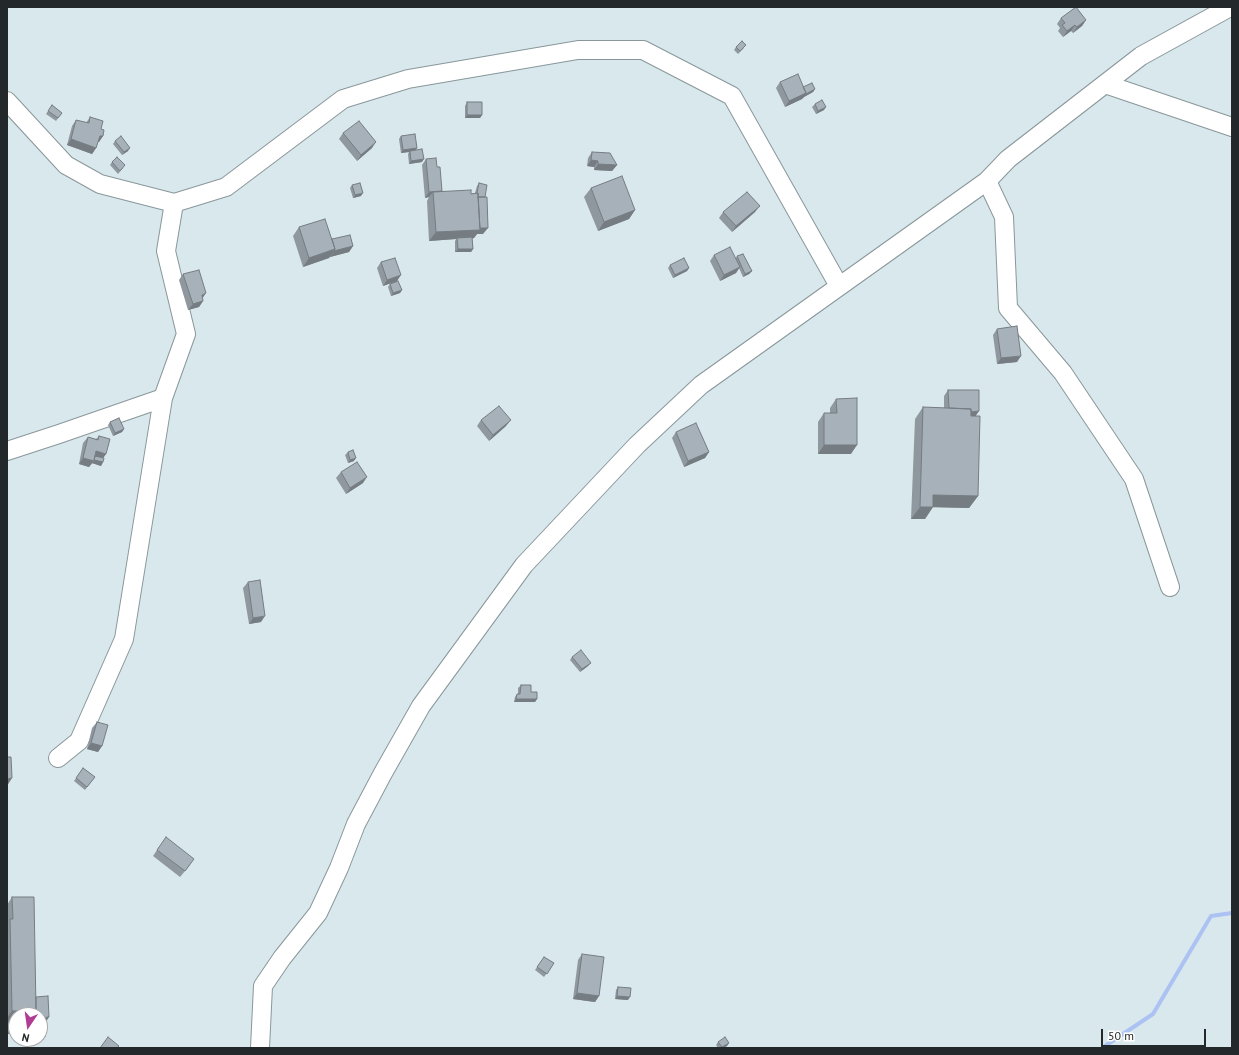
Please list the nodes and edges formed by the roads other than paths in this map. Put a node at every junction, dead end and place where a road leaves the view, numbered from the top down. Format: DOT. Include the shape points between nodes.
graph roads {
  1 [pos="1230,7"];
  2 [pos="1106,84"];
  3 [pos="7,102"];
  4 [pos="1232,127"];
  5 [pos="987,181"];
  6 [pos="174,203"];
  7 [pos="839,286"];
  8 [pos="163,398"];
  9 [pos="7,451"];
  10 [pos="1170,587"];
  11 [pos="58,758"];
  12 [pos="260,1048"];
  1 -- 2 [label="street" via="1141,56"];
  2 -- 4 [label="street"];
  2 -- 5 [label="street" via="1008,159"];
  3 -- 6 [label="street" via="66,165 100,184"];
  5 -- 7 [label="street"];
  5 -- 10 [label="street" via="1004,217 1008,308 1064,373 1134,479"];
  6 -- 7 [label="street" via="226,187 343,99 408,79 578,50 642,50 732,96"];
  6 -- 8 [label="street" via="166,251 186,334"];
  7 -- 12 [label="street" via="701,385 637,445 524,565 421,706 356,824 318,913 263,986"];
  8 -- 9 [label="street"];
  8 -- 11 [label="street" via="124,639 79,741"];
}
